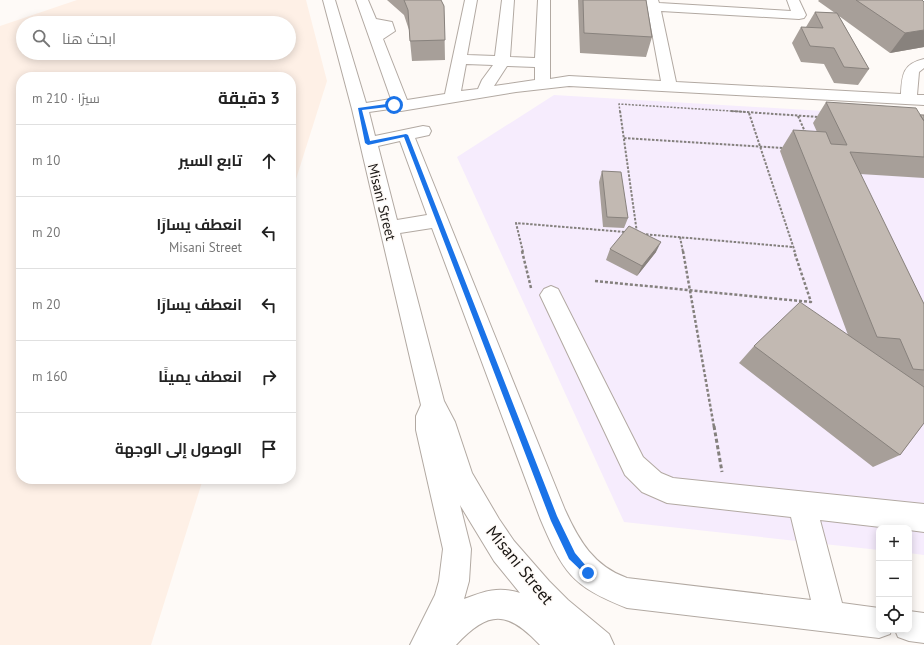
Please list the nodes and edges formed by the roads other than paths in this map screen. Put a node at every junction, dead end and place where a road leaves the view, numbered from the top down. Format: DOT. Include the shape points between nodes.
graph roads {
  1 [pos="362,0"];
  2 [pos="471,0"];
  3 [pos="508,0"];
  4 [pos="544,0"];
  5 [pos="793,0"];
  6 [pos="653,4"];
  7 [pos="332,8"];
  8 [pos="718,11"];
  9 [pos="459,59"];
  10 [pos="502,61"];
  11 [pos="542,63"];
  12 [pos="924,63"];
  13 [pos="917,80"];
  14 [pos="542,84"];
  15 [pos="669,86"];
  16 [pos="486,92"];
  17 [pos="452,98"];
  18 [pos="917,100"];
  19 [pos="401,106"];
  20 [pos="360,112"];
  21 [pos="368,143"];
  22 [pos="438,220"];
  23 [pos="389,228"];
  24 [pos="551,295"];
  25 [pos="433,406"];
  26 [pos="802,505"];
  27 [pos="924,518"];
  28 [pos="830,617"];
  29 [pos="876,623"];
  30 [pos="912,626"];
  31 [pos="924,628"];
  32 [pos="426,645"];
  33 [pos="437,645"];
  34 [pos="561,645"];
  35 [pos="598,645"];
  1 -- 19 [label="street"];
  2 -- 9 [label="street"];
  3 -- 10 [label="street"];
  4 -- 11 [label="street"];
  5 -- 8 [label="street" via="799,15"];
  6 -- 8 [label="street"];
  6 -- 15 [label="street"];
  7 -- 20 [label="street, Misani Street"];
  9 -- 10 [label="street"];
  9 -- 17 [label="street"];
  10 -- 11 [label="street"];
  10 -- 16 [label="street" via="499,70 486,85"];
  11 -- 14 [label="street"];
  12 -- 13 [label="street" via="912,67"];
  13 -- 18 [label="street"];
  14 -- 15 [label="street" via="586,81"];
  14 -- 16 [label="street"];
  15 -- 18 [label="street"];
  16 -- 17 [label="street"];
  17 -- 19 [label="street"];
  19 -- 20 [label="street" via="390,112"];
  20 -- 21 [label="street, Misani Street"];
  21 -- 22 [label="street" via="414,133"];
  21 -- 23 [label="street, Misani Street"];
  22 -- 23 [label="street"];
  22 -- 28 [label="street" via="560,532 572,556 588,573 606,586 627,593"];
  23 -- 25 [label="street, Misani Street"];
  24 -- 26 [label="street" via="634,466 648,481 664,489"];
  25 -- 32 [label="street, Misani Street" via="428,416 429,430 454,533 456,565 449,600"];
  25 -- 35 [label="street, Misani Street" via="440,416 462,481 501,548 550,604"];
  26 -- 27 [label="street"];
  26 -- 28 [label="street"];
  28 -- 29 [label="street"];
  30 -- 31 [label="street"];
  33 -- 34 [label="street" via="459,618 474,609 506,604 519,608 533,618"];
}
